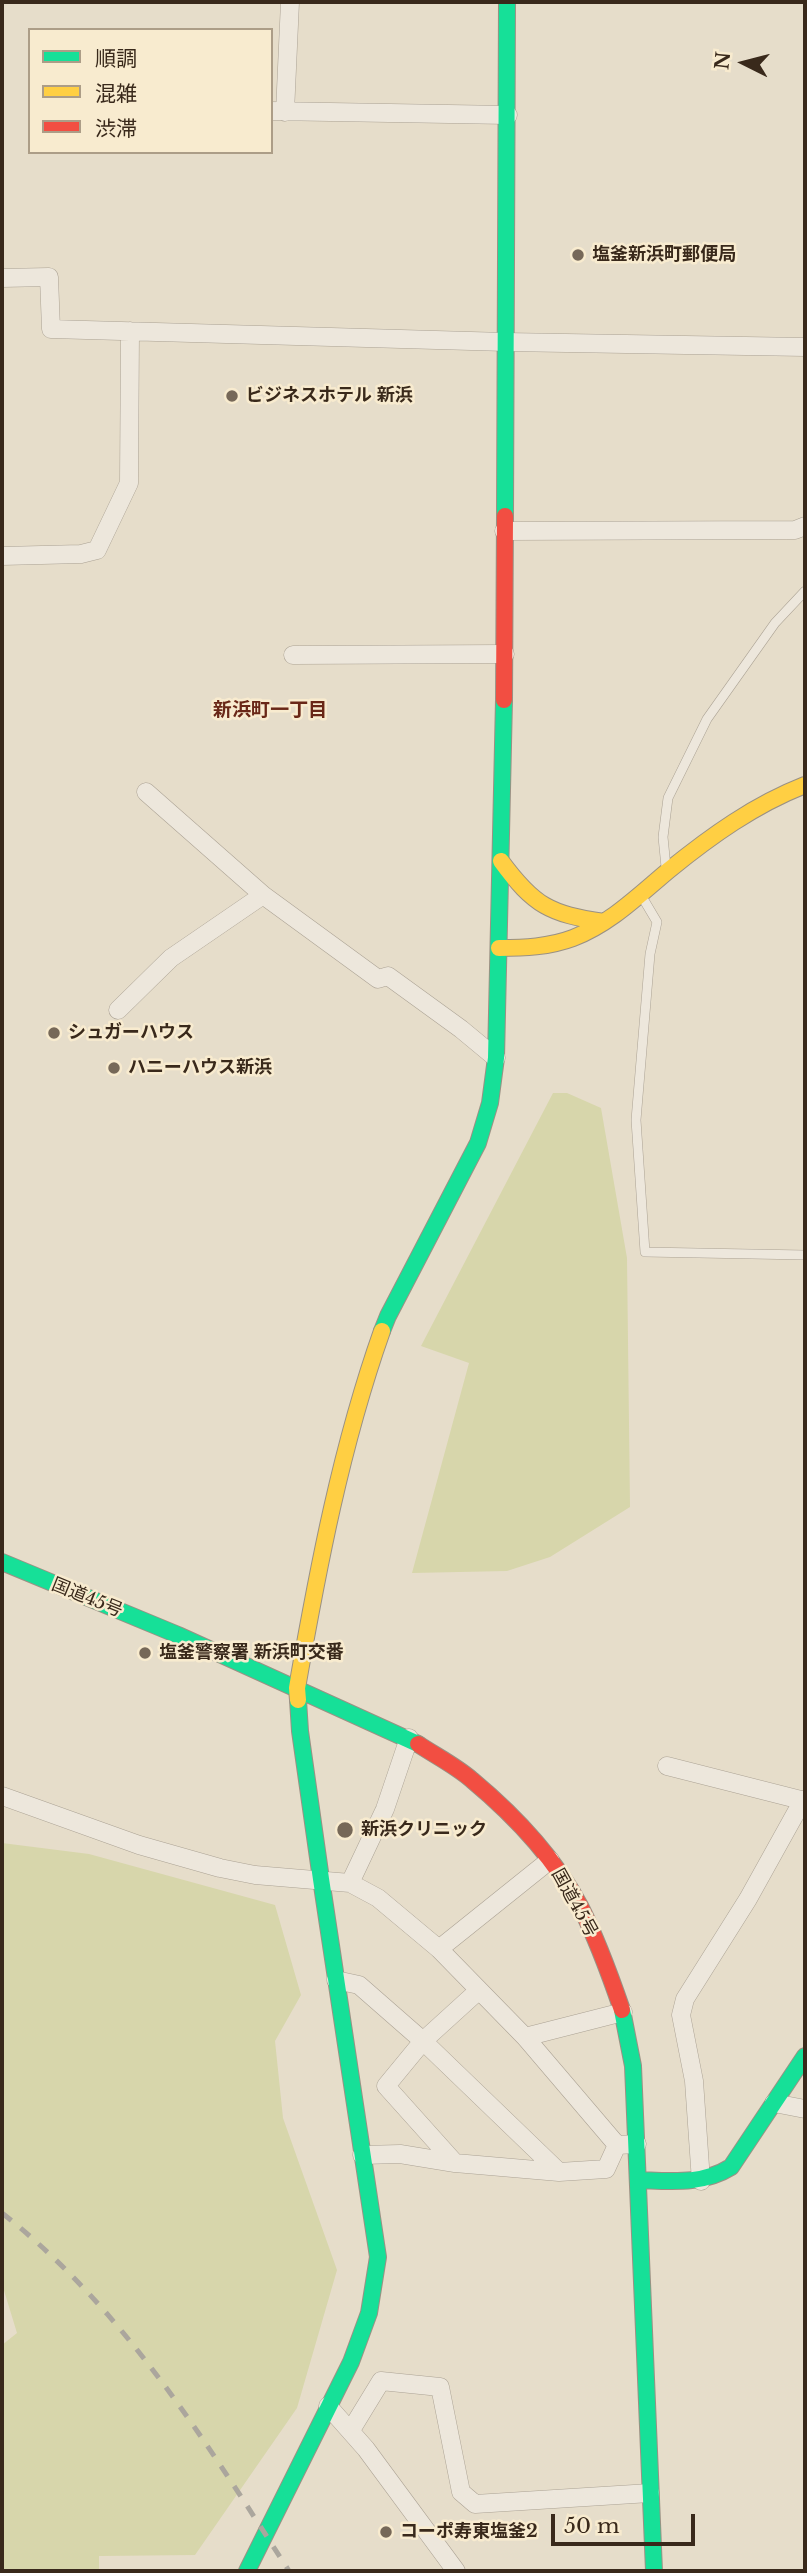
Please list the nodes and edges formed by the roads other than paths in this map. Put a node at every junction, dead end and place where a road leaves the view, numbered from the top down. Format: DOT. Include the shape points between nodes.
graph roads {
  1 [pos="290,2"];
  2 [pos="508,2"];
  3 [pos="278,112"];
  4 [pos="508,115"];
  5 [pos="2,278"];
  6 [pos="130,331"];
  7 [pos="506,342"];
  8 [pos="805,346"];
  9 [pos="805,526"];
  10 [pos="504,531"];
  11 [pos="2,556"];
  12 [pos="805,591"];
  13 [pos="505,654"];
  14 [pos="293,655"];
  15 [pos="805,785"];
  16 [pos="146,792"];
  17 [pos="501,861"];
  18 [pos="666,872"];
  19 [pos="641,893"];
  20 [pos="263,895"];
  21 [pos="604,922"];
  22 [pos="499,948"];
  23 [pos="118,1010"];
  24 [pos="496,1058"];
  25 [pos="805,1255"];
  26 [pos="2,1562"];
  27 [pos="297,1688"];
  28 [pos="409,1738"];
  29 [pos="667,1766"];
  30 [pos="2,1796"];
  31 [pos="804,1800"];
  32 [pos="550,1860"];
  33 [pos="321,1879"];
  34 [pos="350,1882"];
  35 [pos="439,1949"];
  36 [pos="336,1980"];
  37 [pos="478,1991"];
  38 [pos="623,2012"];
  39 [pos="525,2037"];
  40 [pos="423,2041"];
  41 [pos="805,2056"];
  42 [pos="774,2103"];
  43 [pos="805,2109"];
  44 [pos="637,2144"];
  45 [pos="617,2145"];
  46 [pos="362,2155"];
  47 [pos="455,2163"];
  48 [pos="559,2172"];
  49 [pos="638,2180"];
  50 [pos="701,2181"];
  51 [pos="328,2406"];
  52 [pos="351,2430"];
  53 [pos="650,2493"];
  54 [pos="247,2571"];
  55 [pos="456,2571"];
  56 [pos="654,2571"];
  1 -- 3 [label="street"];
  2 -- 4 [label="main road"];
  3 -- 4 [label="street"];
  4 -- 7 [label="main road"];
  5 -- 6 [label="street" via="49,277 51,330"];
  6 -- 7 [label="street"];
  6 -- 11 [label="street" via="129,483 97,550"];
  7 -- 8 [label="street"];
  7 -- 10 [label="main road"];
  9 -- 10 [label="street" via="795,530"];
  10 -- 13 [label="main road"];
  12 -- 18 [label="lane" via="775,623 707,719 668,798 663,837"];
  13 -- 14 [label="street"];
  13 -- 17 [label="main road"];
  15 -- 18 [label="main road" via="738,816"];
  16 -- 20 [label="street"];
  17 -- 21 [label="main road" via="521,889 544,907"];
  17 -- 22 [label="main road"];
  18 -- 19 [label="main road"];
  19 -- 21 [label="main road"];
  19 -- 25 [label="lane" via="657,922 649,954 636,1121 645,1252"];
  20 -- 23 [label="street" via="171,958"];
  20 -- 24 [label="street" via="379,979 388,976"];
  21 -- 22 [label="main road" via="559,943"];
  22 -- 24 [label="main road"];
  24 -- 27 [label="main road" via="478,1143 388,1316 360,1394 316,1579"];
  26 -- 27 [label="main road, 国道45号"];
  27 -- 28 [label="main road, 国道45号"];
  27 -- 33 [label="main road"];
  28 -- 32 [label="main road, 国道45号" via="470,1778 517,1820"];
  28 -- 34 [label="street" via="385,1809"];
  29 -- 31 [label="street"];
  30 -- 33 [label="street" via="219,1868"];
  31 -- 50 [label="street" via="685,1999 681,2015 694,2081"];
  32 -- 35 [label="street"];
  32 -- 38 [label="main road, 国道45号" via="579,1904"];
  33 -- 34 [label="street"];
  33 -- 36 [label="main road"];
  34 -- 35 [label="street" via="378,1898"];
  35 -- 37 [label="street"];
  36 -- 40 [label="street" via="359,1985"];
  36 -- 46 [label="main road"];
  37 -- 39 [label="street"];
  37 -- 40 [label="street"];
  38 -- 39 [label="street"];
  38 -- 44 [label="main road, 国道45号" via="633,2066"];
  39 -- 45 [label="street"];
  40 -- 47 [label="street" via="386,2086"];
  40 -- 48 [label="street"];
  41 -- 42 [label="main road"];
  42 -- 43 [label="street"];
  42 -- 50 [label="main road" via="731,2167"];
  44 -- 45 [label="street"];
  44 -- 49 [label="main road, 国道45号"];
  45 -- 48 [label="street" via="606,2168"];
  46 -- 47 [label="street" via="400,2154"];
  46 -- 51 [label="main road" via="378,2257 369,2313"];
  47 -- 48 [label="street"];
  49 -- 50 [label="main road"];
  49 -- 53 [label="main road, 国道45号"];
  51 -- 52 [label="street"];
  51 -- 54 [label="main road"];
  52 -- 53 [label="street" via="382,2381 440,2387 461,2492 475,2504"];
  52 -- 55 [label="street"];
  53 -- 56 [label="main road, 国道45号"];
}
